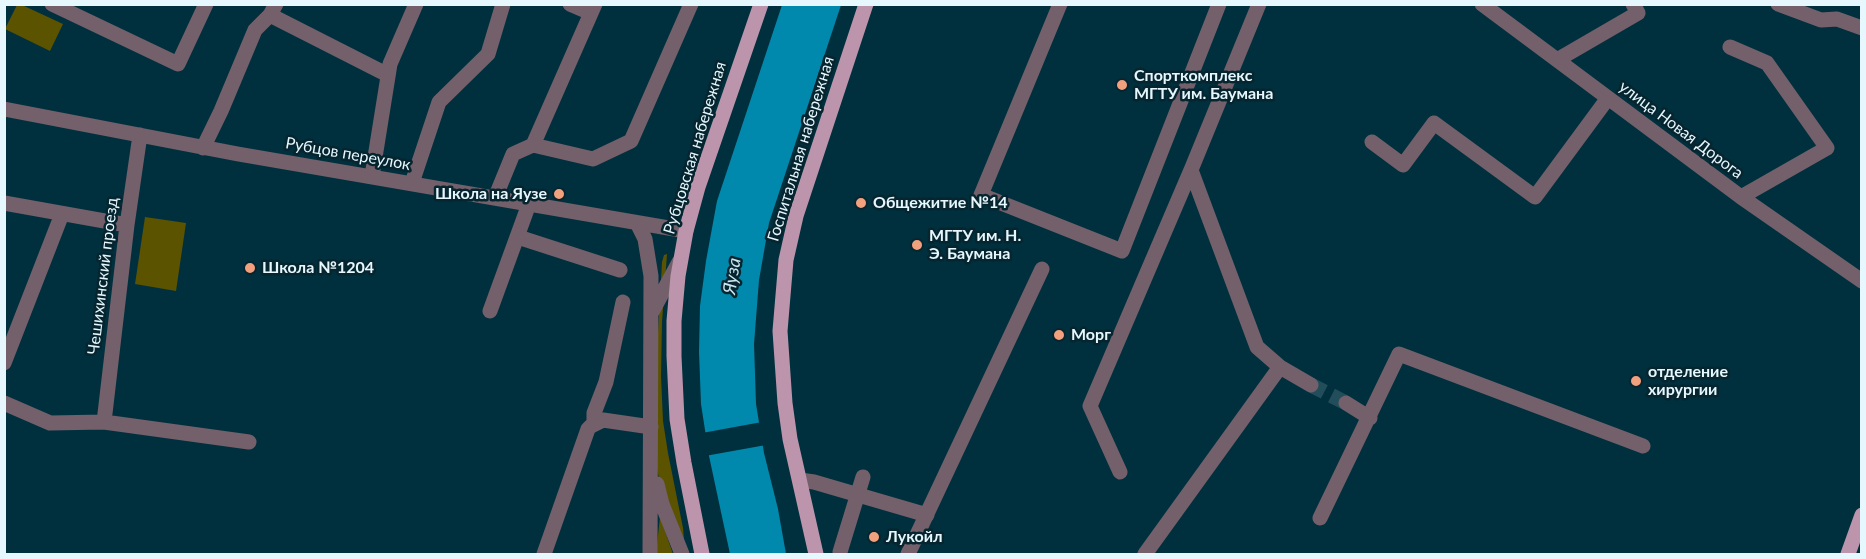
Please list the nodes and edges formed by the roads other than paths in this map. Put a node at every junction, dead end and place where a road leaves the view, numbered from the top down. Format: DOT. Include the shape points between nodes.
graph roads {
  1 [pos="52,4"];
  2 [pos="206,4"];
  3 [pos="416,4"];
  4 [pos="503,4"];
  5 [pos="570,4"];
  6 [pos="691,4"];
  7 [pos="761,4"];
  8 [pos="866,4"];
  9 [pos="1060,4"];
  10 [pos="1219,4"];
  11 [pos="1259,4"];
  12 [pos="1482,4"];
  13 [pos="1633,4"];
  14 [pos="1778,4"];
  15 [pos="593,9"];
  16 [pos="273,10"];
  17 [pos="1862,28"];
  18 [pos="1730,47"];
  19 [pos="1557,60"];
  20 [pos="388,75"];
  21 [pos="1608,98"];
  22 [pos="4,109"];
  23 [pos="140,135"];
  24 [pos="1372,142"];
  25 [pos="532,145"];
  26 [pos="203,148"];
  27 [pos="1191,170"];
  28 [pos="372,176"];
  29 [pos="412,183"];
  30 [pos="1741,197"];
  31 [pos="495,198"];
  32 [pos="4,203"];
  33 [pos="529,204"];
  34 [pos="62,214"];
  35 [pos="637,223"];
  36 [pos="127,225"];
  37 [pos="686,231"];
  38 [pos="518,237"];
  39 [pos="681,259"];
  40 [pos="1042,269"];
  41 [pos="620,270"];
  42 [pos="1862,281"];
  43 [pos="623,302"];
  44 [pos="490,311"];
  45 [pos="651,315"];
  46 [pos="4,363"];
  47 [pos="1280,367"];
  48 [pos="1311,385"];
  49 [pos="4,403"];
  50 [pos="1346,403"];
  51 [pos="1370,418"];
  52 [pos="104,422"];
  53 [pos="594,423"];
  54 [pos="651,427"];
  55 [pos="249,442"];
  56 [pos="1643,446"];
  57 [pos="651,452"];
  58 [pos="1120,472"];
  59 [pos="863,477"];
  60 [pos="800,480"];
  61 [pos="858,494"];
  62 [pos="927,515"];
  63 [pos="1862,515"];
  64 [pos="1320,518"];
  65 [pos="840,552"];
  66 [pos="544,555"];
  67 [pos="650,555"];
  68 [pos="682,555"];
  69 [pos="702,555"];
  70 [pos="816,555"];
  71 [pos="908,555"];
  72 [pos="1145,555"];
  73 [pos="1848,555"];
  1 -- 2 [label="street" via="178,64"];
  3 -- 20 [label="street"];
  4 -- 29 [label="street" via="488,54 439,102"];
  5 -- 15 [label="street"];
  6 -- 25 [label="street" via="631,141 593,159"];
  7 -- 37 [label="main road, Рубцовская набережная"];
  8 -- 60 [label="main road, Госпитальная набережная" via="796,216 786,260 780,331 785,403"];
  9 -- 10 [label="street" via="981,195 1122,251"];
  11 -- 27 [label="street"];
  12 -- 19 [label="street, улица Новая Дорога"];
  13 -- 19 [label="street" via="1638,13"];
  14 -- 17 [label="street" via="1821,20 1837,19"];
  15 -- 25 [label="street"];
  16 -- 20 [label="street"];
  16 -- 26 [label="street" via="255,30"];
  18 -- 30 [label="street" via="1767,63 1827,148"];
  19 -- 21 [label="street, улица Новая Дорога"];
  20 -- 28 [label="street"];
  21 -- 24 [label="street" via="1535,197 1434,123 1403,165"];
  21 -- 30 [label="street, улица Новая Дорога"];
  22 -- 23 [label="street, Рубцов переулок"];
  23 -- 26 [label="street, Рубцов переулок"];
  23 -- 36 [label="street, Чешихинский проезд"];
  25 -- 31 [label="street" via="513,154"];
  26 -- 28 [label="street, Рубцов переулок"];
  27 -- 47 [label="street" via="1257,347"];
  27 -- 58 [label="street" via="1090,405"];
  28 -- 29 [label="street, Рубцов переулок"];
  29 -- 31 [label="street, Рубцов переулок"];
  30 -- 42 [label="street, улица Новая Дорога"];
  31 -- 33 [label="street, Рубцов переулок"];
  32 -- 34 [label="street"];
  33 -- 35 [label="street, Рубцов переулок"];
  33 -- 38 [label="street"];
  34 -- 36 [label="street"];
  34 -- 46 [label="street"];
  35 -- 37 [label="street, Рубцов переулок"];
  35 -- 45 [label="street" via="645,239 651,276"];
  36 -- 52 [label="street, Чешихинский проезд"];
  37 -- 39 [label="main road, Рубцовская набережная"];
  38 -- 41 [label="street"];
  38 -- 44 [label="street"];
  39 -- 45 [label="street"];
  39 -- 69 [label="main road, Рубцовская набережная" via="674,321 677,418"];
  40 -- 62 [label="street"];
  43 -- 53 [label="street"];
  45 -- 54 [label="street"];
  47 -- 48 [label="street"];
  47 -- 72 [label="street"];
  49 -- 52 [label="street" via="50,423"];
  50 -- 51 [label="street"];
  51 -- 56 [label="street" via="1400,354"];
  51 -- 64 [label="street"];
  52 -- 55 [label="street"];
  53 -- 54 [label="street" via="603,420"];
  53 -- 66 [label="street" via="588,429"];
  54 -- 57 [label="street"];
  57 -- 67 [label="street"];
  57 -- 68 [label="street" via="658,493"];
  59 -- 61 [label="street"];
  60 -- 61 [label="street"];
  60 -- 70 [label="main road, Госпитальная набережная"];
  61 -- 62 [label="street"];
  61 -- 65 [label="street"];
  62 -- 71 [label="street"];
  63 -- 73 [label="main road"];
}
